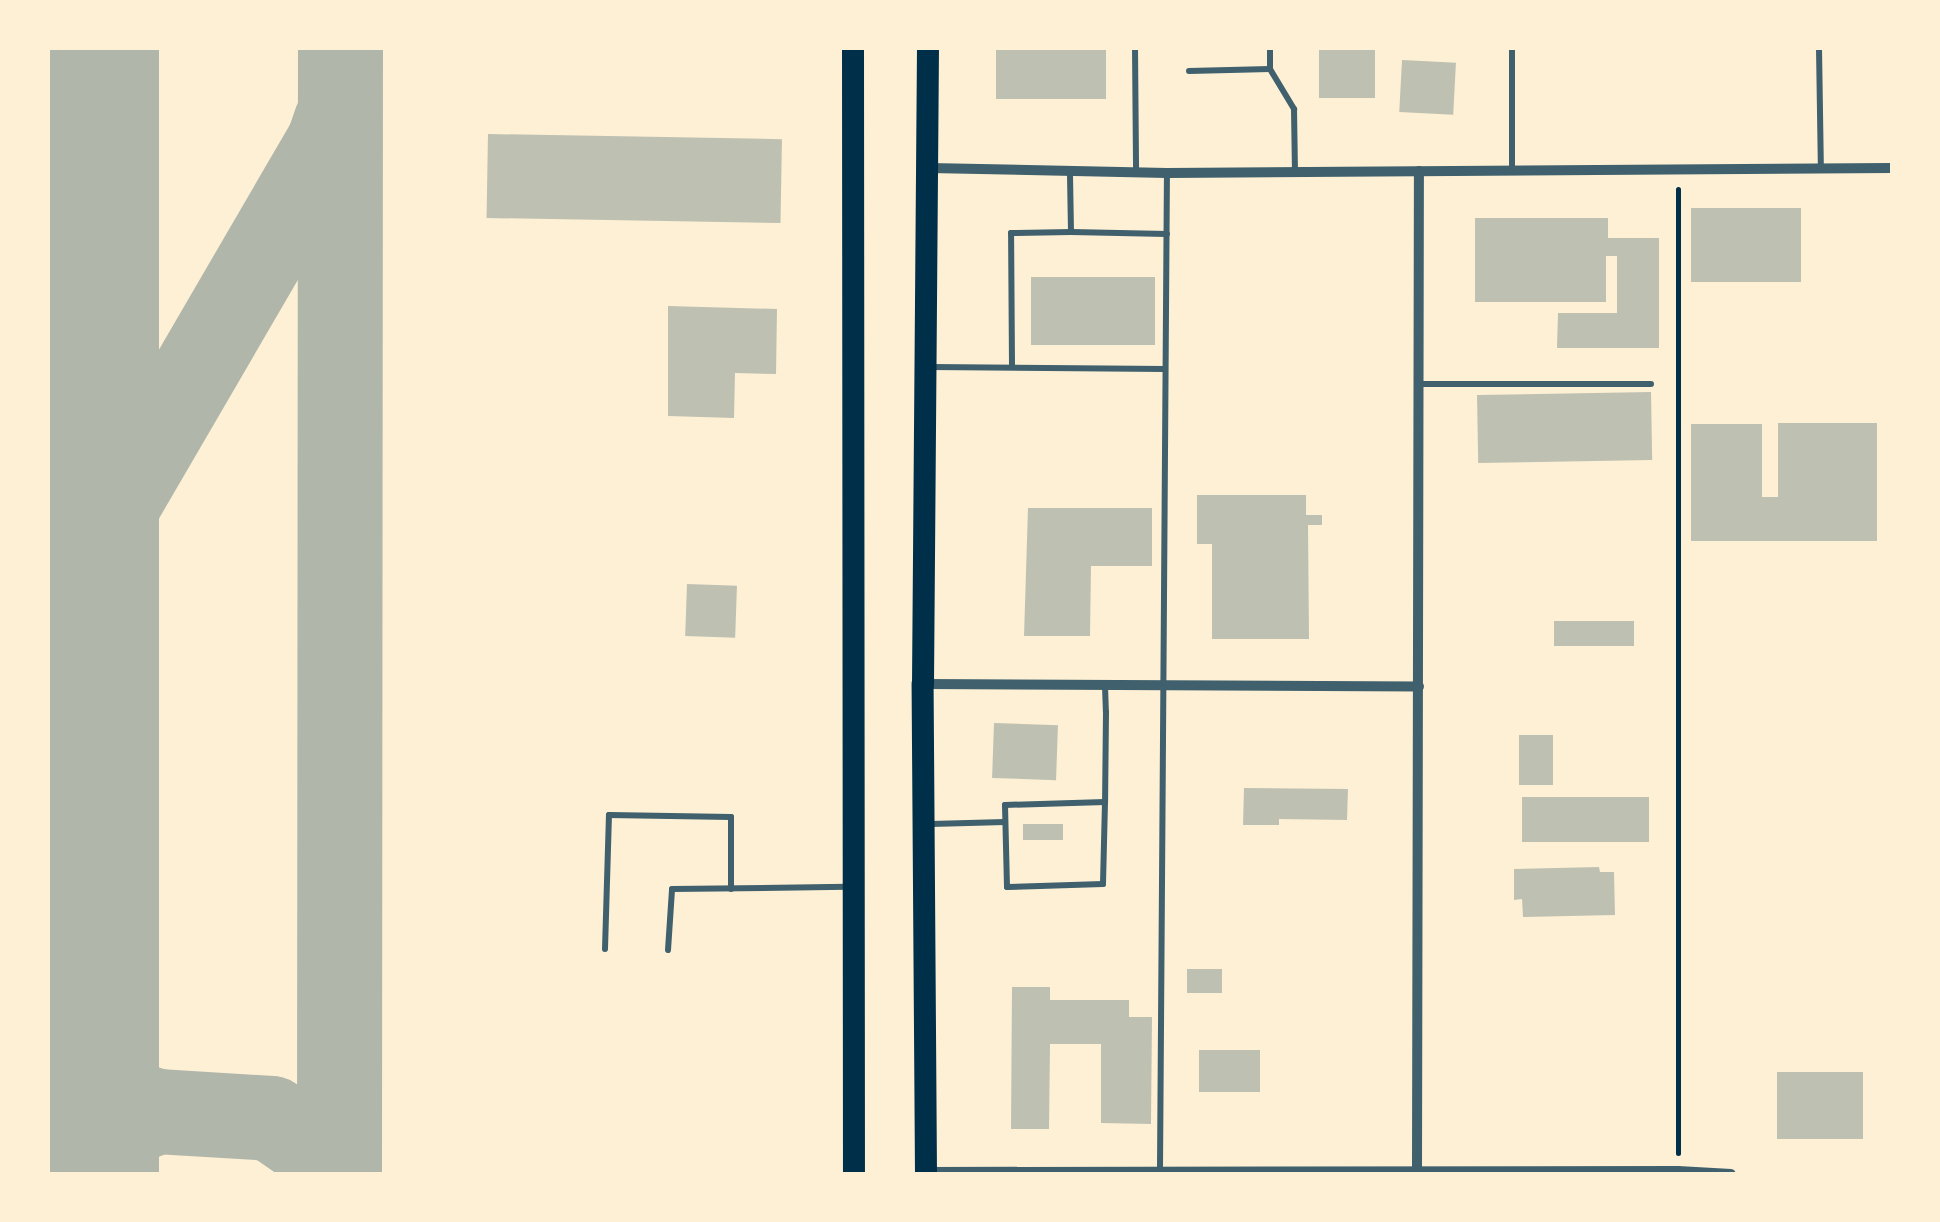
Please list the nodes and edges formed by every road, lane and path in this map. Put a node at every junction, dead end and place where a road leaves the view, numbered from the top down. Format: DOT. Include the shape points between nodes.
graph roads {
  1 [pos="853,48"];
  2 [pos="928,48"];
  3 [pos="1135,48"];
  4 [pos="1270,48"];
  5 [pos="1512,48"];
  6 [pos="1820,48"];
  7 [pos="1270,69"];
  8 [pos="1189,70"];
  9 [pos="928,168"];
  10 [pos="1892,168"];
  11 [pos="1821,169"];
  12 [pos="1678,170"];
  13 [pos="1419,171"];
  14 [pos="1512,171"];
  15 [pos="1070,172"];
  16 [pos="1295,172"];
  17 [pos="1136,173"];
  18 [pos="1167,174"];
  19 [pos="1071,232"];
  20 [pos="1167,234"];
  21 [pos="1012,366"];
  22 [pos="926,367"];
  23 [pos="1164,369"];
  24 [pos="1420,384"];
  25 [pos="1650,384"];
  26 [pos="923,684"];
  27 [pos="1105,686"];
  28 [pos="1160,686"];
  29 [pos="1419,687"];
  30 [pos="1105,802"];
  31 [pos="1004,822"];
  32 [pos="925,824"];
  33 [pos="854,887"];
  34 [pos="731,888"];
  35 [pos="604,949"];
  36 [pos="668,950"];
  37 [pos="1160,1169"];
  38 [pos="1417,1170"];
  39 [pos="1678,1171"];
  40 [pos="1305,1172"];
  41 [pos="926,1173"];
  42 [pos="1038,1173"];
  43 [pos="854,1174"];
  44 [pos="1730,1174"];
  1 -- 33 [label="highway"];
  2 -- 9 [label="highway"];
  3 -- 17 [label="lane"];
  4 -- 7 [label="lane"];
  5 -- 14 [label="lane"];
  6 -- 11 [label="lane"];
  7 -- 8 [label="lane"];
  7 -- 16 [label="lane" via="1294,109"];
  9 -- 15 [label="street"];
  9 -- 22 [label="highway"];
  10 -- 11 [label="street"];
  11 -- 12 [label="street"];
  12 -- 14 [label="street"];
  12 -- 39 [label="path"];
  13 -- 14 [label="street"];
  13 -- 16 [label="street"];
  13 -- 24 [label="street"];
  15 -- 17 [label="street"];
  15 -- 19 [label="lane"];
  16 -- 18 [label="street"];
  17 -- 18 [label="street"];
  18 -- 20 [label="lane"];
  19 -- 20 [label="lane"];
  19 -- 21 [label="lane" via="1011,232"];
  20 -- 23 [label="lane"];
  21 -- 22 [label="lane"];
  21 -- 23 [label="lane"];
  22 -- 26 [label="highway"];
  23 -- 28 [label="lane"];
  24 -- 25 [label="lane"];
  24 -- 29 [label="street"];
  26 -- 27 [label="street"];
  26 -- 32 [label="highway"];
  27 -- 28 [label="street"];
  27 -- 30 [label="lane"];
  28 -- 29 [label="street"];
  28 -- 37 [label="lane"];
  29 -- 38 [label="street"];
  30 -- 31 [label="lane" via="1004,805"];
  30 -- 31 [label="lane" via="1103,884 1007,887"];
  31 -- 32 [label="lane"];
  32 -- 41 [label="highway"];
  33 -- 34 [label="lane"];
  33 -- 43 [label="highway"];
  34 -- 35 [label="lane" via="731,816 609,815"];
  34 -- 36 [label="lane" via="672,889"];
  37 -- 40 [label="street"];
  37 -- 42 [label="street"];
  38 -- 39 [label="street"];
  38 -- 40 [label="street"];
  39 -- 44 [label="street"];
  41 -- 42 [label="street"];
}
